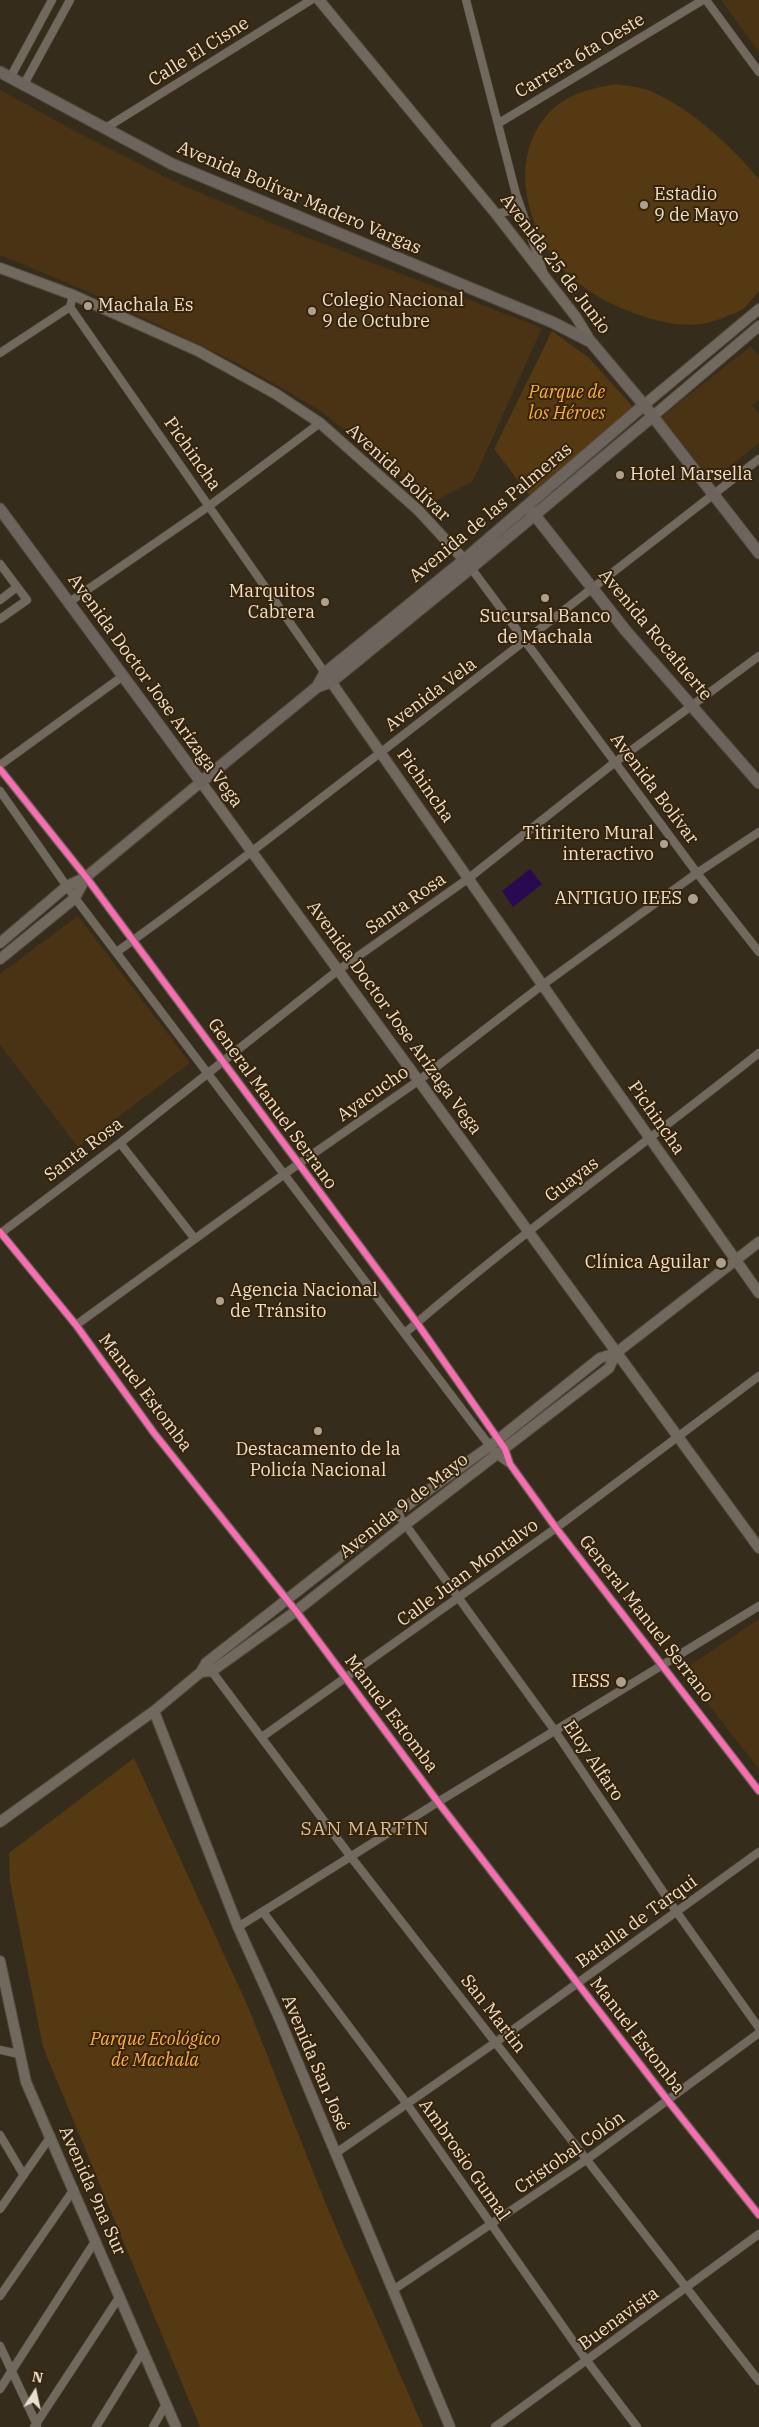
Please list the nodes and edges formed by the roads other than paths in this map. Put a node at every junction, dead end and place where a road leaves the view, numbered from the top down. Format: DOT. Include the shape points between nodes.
graph roads {
  1 [pos="52,0"];
  2 [pos="70,0"];
  3 [pos="311,0"];
  4 [pos="320,0"];
  5 [pos="466,0"];
  6 [pos="704,0"];
  7 [pos="759,72"];
  8 [pos="5,75"];
  9 [pos="23,86"];
  10 [pos="499,123"];
  11 [pos="104,129"];
  12 [pos="516,194"];
  13 [pos="496,214"];
  14 [pos="0,268"];
  15 [pos="545,276"];
  16 [pos="73,295"];
  17 [pos="70,307"];
  18 [pos="759,309"];
  19 [pos="759,326"];
  20 [pos="591,342"];
  21 [pos="0,353"];
  22 [pos="644,405"];
  23 [pos="653,416"];
  24 [pos="320,423"];
  25 [pos="759,458"];
  26 [pos="712,495"];
  27 [pos="209,506"];
  28 [pos="0,508"];
  29 [pos="531,510"];
  30 [pos="759,553"];
  31 [pos="0,564"];
  32 [pos="468,564"];
  33 [pos="18,587"];
  34 [pos="592,587"];
  35 [pos="0,600"];
  36 [pos="68,603"];
  37 [pos="0,619"];
  38 [pos="525,643"];
  39 [pos="759,656"];
  40 [pos="123,676"];
  41 [pos="328,677"];
  42 [pos="691,706"];
  43 [pos="381,752"];
  44 [pos="614,763"];
  45 [pos="0,767"];
  46 [pos="201,782"];
  47 [pos="759,783"];
  48 [pos="0,792"];
  49 [pos="759,832"];
  50 [pos="253,851"];
  51 [pos="697,874"];
  52 [pos="86,877"];
  53 [pos="469,878"];
  54 [pos="67,886"];
  55 [pos="75,898"];
  56 [pos="133,940"];
  57 [pos="0,943"];
  58 [pos="118,951"];
  59 [pos="759,952"];
  60 [pos="0,959"];
  61 [pos="337,971"];
  62 [pos="541,986"];
  63 [pos="759,1054"];
  64 [pos="222,1060"];
  65 [pos="208,1072"];
  66 [pos="418,1081"];
  67 [pos="652,1139"];
  68 [pos="120,1143"];
  69 [pos="298,1165"];
  70 [pos="286,1174"];
  71 [pos="529,1231"];
  72 [pos="0,1232"];
  73 [pos="195,1240"];
  74 [pos="759,1242"];
  75 [pos="736,1260"];
  76 [pos="759,1293"];
  77 [pos="417,1323"];
  78 [pos="76,1325"];
  79 [pos="405,1333"];
  80 [pos="616,1353"];
  81 [pos="759,1376"];
  82 [pos="678,1437"];
  83 [pos="494,1443"];
  84 [pos="501,1452"];
  85 [pos="398,1513"];
  86 [pos="406,1524"];
  87 [pos="556,1528"];
  88 [pos="759,1548"];
  89 [pos="460,1597"];
  90 [pos="286,1600"];
  91 [pos="759,1606"];
  92 [pos="296,1611"];
  93 [pos="664,1666"];
  94 [pos="206,1669"];
  95 [pos="346,1678"];
  96 [pos="154,1711"];
  97 [pos="555,1731"];
  98 [pos="262,1737"];
  99 [pos="759,1791"];
  100 [pos="438,1802"];
  101 [pos="0,1822"];
  102 [pos="759,1852"];
  103 [pos="351,1857"];
  104 [pos="676,1911"];
  105 [pos="263,1912"];
  106 [pos="238,1927"];
  107 [pos="0,1961"];
  108 [pos="578,1983"];
  109 [pos="759,2028"];
  110 [pos="759,2033"];
  111 [pos="496,2042"];
  112 [pos="0,2050"];
  113 [pos="19,2054"];
  114 [pos="669,2102"];
  115 [pos="407,2104"];
  116 [pos="0,2135"];
  117 [pos="51,2136"];
  118 [pos="336,2153"];
  119 [pos="586,2160"];
  120 [pos="23,2174"];
  121 [pos="74,2190"];
  122 [pos="0,2209"];
  123 [pos="759,2215"];
  124 [pos="491,2226"];
  125 [pos="759,2234"];
  126 [pos="96,2240"];
  127 [pos="687,2288"];
  128 [pos="393,2290"];
  129 [pos="0,2296"];
  130 [pos="120,2296"];
  131 [pos="0,2346"];
  132 [pos="143,2351"];
  133 [pos="587,2361"];
  134 [pos="13,2370"];
  135 [pos="759,2381"];
  136 [pos="0,2390"];
  137 [pos="166,2404"];
  138 [pos="36,2426"];
  139 [pos="96,2427"];
  140 [pos="153,2427"];
  141 [pos="176,2427"];
  142 [pos="450,2427"];
  143 [pos="495,2427"];
  144 [pos="637,2427"];
  1 -- 8 [label="street"];
  2 -- 9 [label="street"];
  3 -- 11 [label="street, Calle El Cisne"];
  4 -- 13 [label="street, Avenida 25 de Junio"];
  5 -- 10 [label="street"];
  6 -- 7 [label="street"];
  6 -- 10 [label="street, Carrera 6ta Oeste"];
  8 -- 9 [label="main road, Avenida Bolívar Madero Vargas"];
  9 -- 11 [label="main road, Avenida Bolívar Madero Vargas"];
  10 -- 12 [label="street"];
  11 -- 20 [label="main road, Avenida Bolívar Madero Vargas" via="172,164 552,322"];
  12 -- 13 [label="street" via="512,208"];
  12 -- 15 [label="street"];
  13 -- 15 [label="street, Avenida 25 de Junio"];
  14 -- 16 [label="street, Avenida Bolívar"];
  15 -- 20 [label="street, Avenida 25 de Junio"];
  16 -- 17 [label="street"];
  16 -- 24 [label="street, Avenida Bolívar" via="198,351 276,394"];
  17 -- 21 [label="street"];
  17 -- 27 [label="street, Pichincha"];
  18 -- 22 [label="street, Avenida de las Palmeras"];
  19 -- 23 [label="street, Avenida de las Palmeras"];
  20 -- 22 [label="main road, Avenida 25 de Junio"];
  22 -- 23 [label="main road, Avenida 25 de Junio"];
  22 -- 29 [label="main road, Avenida de las Palmeras"];
  23 -- 26 [label="main road, Avenida 25 de Junio"];
  23 -- 29 [label="main road, Avenida de las Palmeras"];
  24 -- 27 [label="street"];
  24 -- 32 [label="street, Avenida Bolívar" via="418,510"];
  25 -- 26 [label="street, Avenida Vela"];
  26 -- 30 [label="main road, Avenida 25 de Junio"];
  26 -- 34 [label="street, Avenida Vela"];
  27 -- 36 [label="street"];
  27 -- 41 [label="street, Pichincha"];
  28 -- 36 [label="main road, Avenida Doctor Jose Arízaga Vega"];
  29 -- 32 [label="main road, Avenida de las Palmeras"];
  29 -- 34 [label="main road, Avenida Rocafuerte"];
  31 -- 33 [label="street"];
  32 -- 38 [label="street, Avenida Bolívar"];
  32 -- 41 [label="main road, Avenida de las Palmeras"];
  33 -- 35 [label="street"];
  33 -- 37 [label="street" via="27,600"];
  34 -- 38 [label="street, Avenida Vela"];
  34 -- 42 [label="main road, Avenida Rocafuerte"];
  36 -- 40 [label="main road, Avenida Doctor Jose Arízaga Vega"];
  38 -- 43 [label="street, Avenida Vela"];
  38 -- 44 [label="street, Avenida Bolívar"];
  39 -- 42 [label="street, Santa Rosa"];
  40 -- 45 [label="street"];
  40 -- 46 [label="main road, Avenida Doctor Jose Arízaga Vega"];
  41 -- 43 [label="street, Pichincha"];
  41 -- 46 [label="main road, Avenida de las Palmeras"];
  42 -- 44 [label="street, Santa Rosa"];
  42 -- 47 [label="main road, Avenida Rocafuerte"];
  43 -- 50 [label="street, Avenida Vela"];
  43 -- 53 [label="street, Pichincha"];
  44 -- 51 [label="street, Avenida Bolívar"];
  44 -- 53 [label="street, Santa Rosa"];
  45 -- 52 [label="street, General Manuel Serrano"];
  46 -- 50 [label="street, Avenida Doctor Jose Arízaga Vega"];
  46 -- 52 [label="street, Avenida de las Palmeras"];
  48 -- 54 [label="street, General Manuel Serrano"];
  49 -- 51 [label="street, Ayacucho"];
  50 -- 56 [label="street, Avenida Vela"];
  50 -- 61 [label="street, Avenida Doctor Jose Arízaga Vega"];
  51 -- 59 [label="street, Avenida Bolívar"];
  51 -- 62 [label="street, Ayacucho"];
  52 -- 54 [label="street, Avenida de las Palmeras"];
  52 -- 55 [label="street, Avenida de las Palmeras"];
  52 -- 56 [label="street, General Manuel Serrano"];
  53 -- 61 [label="street, Santa Rosa"];
  53 -- 62 [label="street, Pichincha"];
  54 -- 55 [label="street, General Manuel Serrano"];
  54 -- 57 [label="street, Avenida de las Palmeras"];
  55 -- 58 [label="street, General Manuel Serrano"];
  55 -- 60 [label="street, Avenida de las Palmeras"];
  56 -- 58 [label="street, Avenida Vela"];
  56 -- 64 [label="street, General Manuel Serrano"];
  58 -- 65 [label="street, General Manuel Serrano"];
  61 -- 64 [label="street, Santa Rosa"];
  61 -- 66 [label="street, Avenida Doctor Jose Arízaga Vega"];
  62 -- 66 [label="street, Ayacucho"];
  62 -- 67 [label="street, Pichincha"];
  63 -- 67 [label="street, Guayas"];
  64 -- 65 [label="street, Santa Rosa"];
  64 -- 69 [label="street, General Manuel Serrano"];
  65 -- 68 [label="street, Santa Rosa"];
  65 -- 70 [label="street, General Manuel Serrano"];
  66 -- 69 [label="street, Ayacucho"];
  66 -- 71 [label="street, Avenida Doctor Jose Arízaga Vega"];
  67 -- 71 [label="street, Guayas"];
  67 -- 75 [label="street, Pichincha"];
  68 -- 72 [label="street, Santa Rosa"];
  68 -- 73 [label="street"];
  69 -- 70 [label="street, Ayacucho"];
  69 -- 77 [label="street, General Manuel Serrano"];
  70 -- 73 [label="street, Ayacucho"];
  70 -- 79 [label="street, General Manuel Serrano"];
  71 -- 77 [label="street, Guayas"];
  71 -- 80 [label="street, Avenida Doctor Jose Arízaga Vega"];
  72 -- 78 [label="street, Manuel Estomba"];
  73 -- 78 [label="street, Ayacucho"];
  74 -- 75 [label="street, Avenida 9 de Mayo"];
  75 -- 76 [label="street, Pichincha"];
  75 -- 80 [label="street, Avenida 9 de Mayo"];
  77 -- 79 [label="street, Guayas"];
  77 -- 83 [label="street, General Manuel Serrano"];
  78 -- 90 [label="street, Manuel Estomba" via="154,1433"];
  79 -- 83 [label="street, General Manuel Serrano"];
  80 -- 82 [label="street, Avenida Doctor Jose Arízaga Vega"];
  80 -- 83 [label="street, Avenida 9 de Mayo" via="600,1358"];
  80 -- 84 [label="street, Avenida 9 de Mayo" via="609,1368"];
  81 -- 82 [label="street, Calle Juan Montalvo"];
  82 -- 87 [label="street, Calle Juan Montalvo"];
  82 -- 88 [label="street, Avenida Doctor Jose Arízaga Vega"];
  83 -- 84 [label="street, General Manuel Serrano"];
  83 -- 85 [label="street, Avenida 9 de Mayo"];
  84 -- 86 [label="street, Avenida 9 de Mayo"];
  84 -- 87 [label="street, General Manuel Serrano"];
  85 -- 86 [label="street, Eloy Alfaro"];
  85 -- 90 [label="street, Avenida 9 de Mayo"];
  86 -- 89 [label="street, Eloy Alfaro"];
  86 -- 92 [label="street, Avenida 9 de Mayo"];
  87 -- 89 [label="street, Calle Juan Montalvo"];
  87 -- 93 [label="street, General Manuel Serrano"];
  89 -- 95 [label="street, Calle Juan Montalvo"];
  89 -- 97 [label="street, Eloy Alfaro"];
  90 -- 92 [label="street, Manuel Estomba"];
  90 -- 94 [label="street, Avenida 9 de Mayo"];
  91 -- 93 [label="street"];
  92 -- 94 [label="street, Avenida 9 de Mayo"];
  92 -- 95 [label="street, Manuel Estomba"];
  93 -- 97 [label="street"];
  93 -- 99 [label="street, General Manuel Serrano"];
  94 -- 96 [label="street, Avenida 9 de Mayo"];
  94 -- 98 [label="street, San Martin"];
  95 -- 98 [label="street, Calle Juan Montalvo"];
  95 -- 100 [label="street, Manuel Estomba"];
  96 -- 101 [label="street, Avenida 9 de Mayo"];
  96 -- 106 [label="street, Avenida San José"];
  97 -- 100 [label="street"];
  97 -- 104 [label="street, Eloy Alfaro"];
  98 -- 103 [label="street, San Martin"];
  100 -- 103 [label="street"];
  100 -- 108 [label="street, Manuel Estomba"];
  102 -- 104 [label="street, Batalla de Tarqui"];
  103 -- 105 [label="street"];
  103 -- 111 [label="street, San Martin"];
  104 -- 108 [label="street, Batalla de Tarqui"];
  104 -- 109 [label="street, Eloy Alfaro"];
  105 -- 106 [label="street"];
  105 -- 115 [label="street, Ambrosio Gumal"];
  106 -- 118 [label="street, Avenida San José"];
  107 -- 113 [label="street, Avenida 9na Sur"];
  108 -- 111 [label="street, Batalla de Tarqui"];
  108 -- 114 [label="street, Manuel Estomba"];
  110 -- 114 [label="street, Cristobal Colón"];
  111 -- 115 [label="street, Batalla de Tarqui"];
  111 -- 119 [label="street, San Martin"];
  112 -- 113 [label="street"];
  113 -- 117 [label="street, Avenida 9na Sur" via="26,2082"];
  114 -- 119 [label="street, Cristobal Colón"];
  114 -- 123 [label="street, Manuel Estomba"];
  115 -- 118 [label="street, Batalla de Tarqui"];
  115 -- 124 [label="street, Ambrosio Gumal"];
  116 -- 120 [label="street"];
  117 -- 120 [label="street"];
  117 -- 121 [label="street, Avenida 9na Sur"];
  118 -- 128 [label="street, Avenida San José"];
  119 -- 124 [label="street, Cristobal Colón"];
  119 -- 127 [label="street, San Martin"];
  120 -- 122 [label="street"];
  121 -- 126 [label="street, Avenida 9na Sur"];
  121 -- 129 [label="street"];
  124 -- 128 [label="street, Cristobal Colón"];
  124 -- 133 [label="street, Ambrosio Gumal"];
  125 -- 127 [label="street, Buenavista"];
  126 -- 130 [label="street, Avenida 9na Sur"];
  126 -- 134 [label="street"];
  127 -- 133 [label="street, Buenavista"];
  127 -- 135 [label="street, San Martin"];
  128 -- 142 [label="street, Avenida San José"];
  130 -- 132 [label="street, Avenida 9na Sur"];
  130 -- 138 [label="street"];
  131 -- 134 [label="street"];
  132 -- 137 [label="street, Avenida 9na Sur"];
  132 -- 139 [label="street"];
  133 -- 143 [label="street, Buenavista"];
  133 -- 144 [label="street, Ambrosio Gumal"];
  134 -- 136 [label="street"];
  134 -- 138 [label="street"];
  137 -- 140 [label="street"];
  137 -- 141 [label="street, Avenida 9na Sur"];
}
